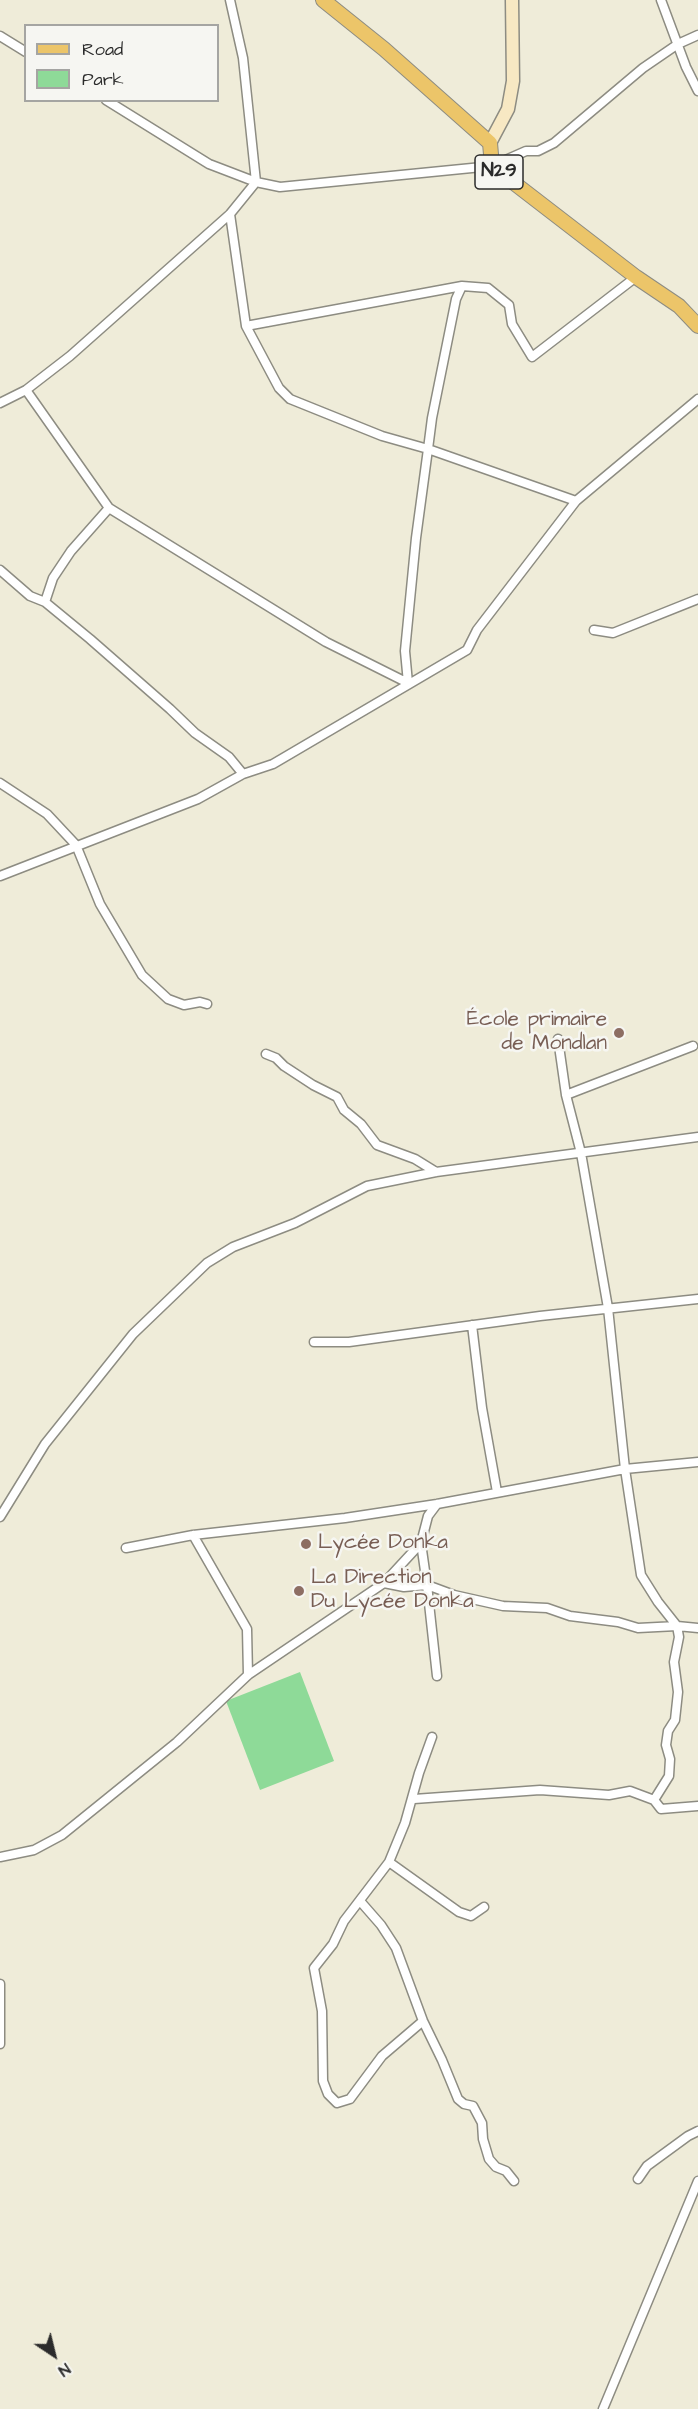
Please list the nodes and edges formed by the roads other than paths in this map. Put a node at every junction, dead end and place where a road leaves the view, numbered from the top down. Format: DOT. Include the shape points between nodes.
graph roads {
  1 [pos="230,0"];
  2 [pos="323,0"];
  3 [pos="512,0"];
  4 [pos="661,0"];
  5 [pos="698,35"];
  6 [pos="0,36"];
  7 [pos="678,44"];
  8 [pos="24,51"];
  9 [pos="698,91"];
  10 [pos="109,102"];
  11 [pos="490,143"];
  12 [pos="492,166"];
  13 [pos="256,182"];
  14 [pos="230,214"];
  15 [pos="636,277"];
  16 [pos="462,286"];
  17 [pos="246,326"];
  18 [pos="698,326"];
  19 [pos="26,390"];
  20 [pos="698,399"];
  21 [pos="0,403"];
  22 [pos="428,449"];
  23 [pos="576,501"];
  24 [pos="109,508"];
  25 [pos="0,570"];
  26 [pos="698,599"];
  27 [pos="45,602"];
  28 [pos="594,630"];
  29 [pos="408,683"];
  30 [pos="243,774"];
  31 [pos="0,783"];
  32 [pos="76,845"];
  33 [pos="0,876"];
  34 [pos="207,1004"];
  35 [pos="558,1039"];
  36 [pos="693,1046"];
  37 [pos="266,1054"];
  38 [pos="566,1095"];
  39 [pos="698,1137"];
  40 [pos="581,1153"];
  41 [pos="436,1172"];
  42 [pos="698,1299"];
  43 [pos="608,1308"];
  44 [pos="472,1325"];
  45 [pos="314,1342"];
  46 [pos="698,1462"];
  47 [pos="625,1469"];
  48 [pos="497,1492"];
  49 [pos="437,1504"];
  50 [pos="0,1517"];
  51 [pos="193,1535"];
  52 [pos="421,1543"];
  53 [pos="126,1548"];
  54 [pos="384,1583"];
  55 [pos="427,1585"];
  56 [pos="677,1626"];
  57 [pos="698,1628"];
  58 [pos="248,1675"];
  59 [pos="437,1676"];
  60 [pos="432,1737"];
  61 [pos="414,1799"];
  62 [pos="654,1800"];
  63 [pos="698,1806"];
  64 [pos="0,1857"];
  65 [pos="389,1862"];
  66 [pos="360,1901"];
  67 [pos="484,1907"];
  68 [pos="0,1984"];
  69 [pos="423,2021"];
  70 [pos="0,2044"];
  71 [pos="698,2132"];
  72 [pos="638,2180"];
  73 [pos="514,2181"];
  74 [pos="698,2181"];
  75 [pos="603,2409"];
  1 -- 13 [label="street" via="243,58"];
  2 -- 11 [label="main road, N29"];
  3 -- 11 [label="street" via="513,81 508,109"];
  4 -- 7 [label="street"];
  5 -- 7 [label="street"];
  6 -- 8 [label="street"];
  7 -- 9 [label="street"];
  7 -- 12 [label="street" via="643,68 554,143"];
  10 -- 13 [label="street" via="209,164"];
  11 -- 12 [label="main road, N29"];
  12 -- 13 [label="street" via="280,187"];
  12 -- 15 [label="main road, N29"];
  13 -- 14 [label="street"];
  14 -- 17 [label="street"];
  14 -- 19 [label="street"];
  15 -- 16 [label="street" via="532,357 512,324 509,305 488,288"];
  15 -- 18 [label="main road, N29" via="679,306"];
  16 -- 17 [label="street"];
  16 -- 22 [label="street" via="456,299"];
  17 -- 22 [label="street" via="279,388 290,399 382,436"];
  19 -- 21 [label="street"];
  19 -- 24 [label="street"];
  20 -- 23 [label="street"];
  22 -- 23 [label="street"];
  22 -- 29 [label="street" via="405,651"];
  23 -- 29 [label="street" via="477,630 467,650"];
  24 -- 27 [label="street" via="65,560 53,578"];
  24 -- 29 [label="street" via="326,642"];
  25 -- 27 [label="street" via="30,596"];
  26 -- 28 [label="street" via="613,633"];
  27 -- 30 [label="street" via="195,733 229,757"];
  29 -- 30 [label="street" via="273,765"];
  30 -- 32 [label="street" via="198,799"];
  31 -- 32 [label="street" via="47,814"];
  32 -- 33 [label="street"];
  32 -- 34 [label="street" via="99,904 142,975 168,999 184,1005"];
  35 -- 38 [label="street"];
  36 -- 38 [label="street"];
  37 -- 41 [label="street" via="337,1097 377,1145 415,1159"];
  38 -- 40 [label="street"];
  39 -- 40 [label="street"];
  40 -- 41 [label="street"];
  40 -- 43 [label="street"];
  41 -- 50 [label="street" via="367,1186 233,1247 207,1263 133,1334 45,1444"];
  42 -- 43 [label="street"];
  43 -- 44 [label="street"];
  43 -- 47 [label="street"];
  44 -- 45 [label="street" via="349,1342"];
  44 -- 48 [label="street"];
  46 -- 47 [label="street"];
  47 -- 48 [label="street"];
  47 -- 56 [label="street" via="641,1575"];
  48 -- 49 [label="street"];
  49 -- 51 [label="street"];
  49 -- 52 [label="street" via="428,1516"];
  51 -- 53 [label="street"];
  51 -- 58 [label="street" via="247,1629"];
  52 -- 54 [label="street"];
  52 -- 55 [label="street"];
  54 -- 55 [label="street" via="404,1587"];
  54 -- 58 [label="street"];
  55 -- 56 [label="street" via="503,1606 547,1608 638,1628"];
  55 -- 59 [label="street"];
  56 -- 57 [label="street"];
  56 -- 62 [label="street" via="674,1662 678,1692 675,1720 666,1745 669,1776"];
  58 -- 64 [label="street" via="177,1742 62,1835 34,1850"];
  60 -- 61 [label="street"];
  61 -- 62 [label="street" via="540,1790 609,1795 630,1791"];
  61 -- 65 [label="street"];
  62 -- 63 [label="street" via="661,1809"];
  65 -- 66 [label="street"];
  65 -- 67 [label="street" via="459,1912 471,1916"];
  66 -- 69 [label="street" via="396,1948"];
  66 -- 69 [label="street" via="314,1968 322,2011 323,2081 327,2094 337,2103 350,2099 382,2056"];
  68 -- 70 [label="street"];
  69 -- 73 [label="street" via="458,2099 473,2106 482,2123 489,2159"];
  71 -- 72 [label="street" via="647,2166"];
  74 -- 75 [label="street"];
}
